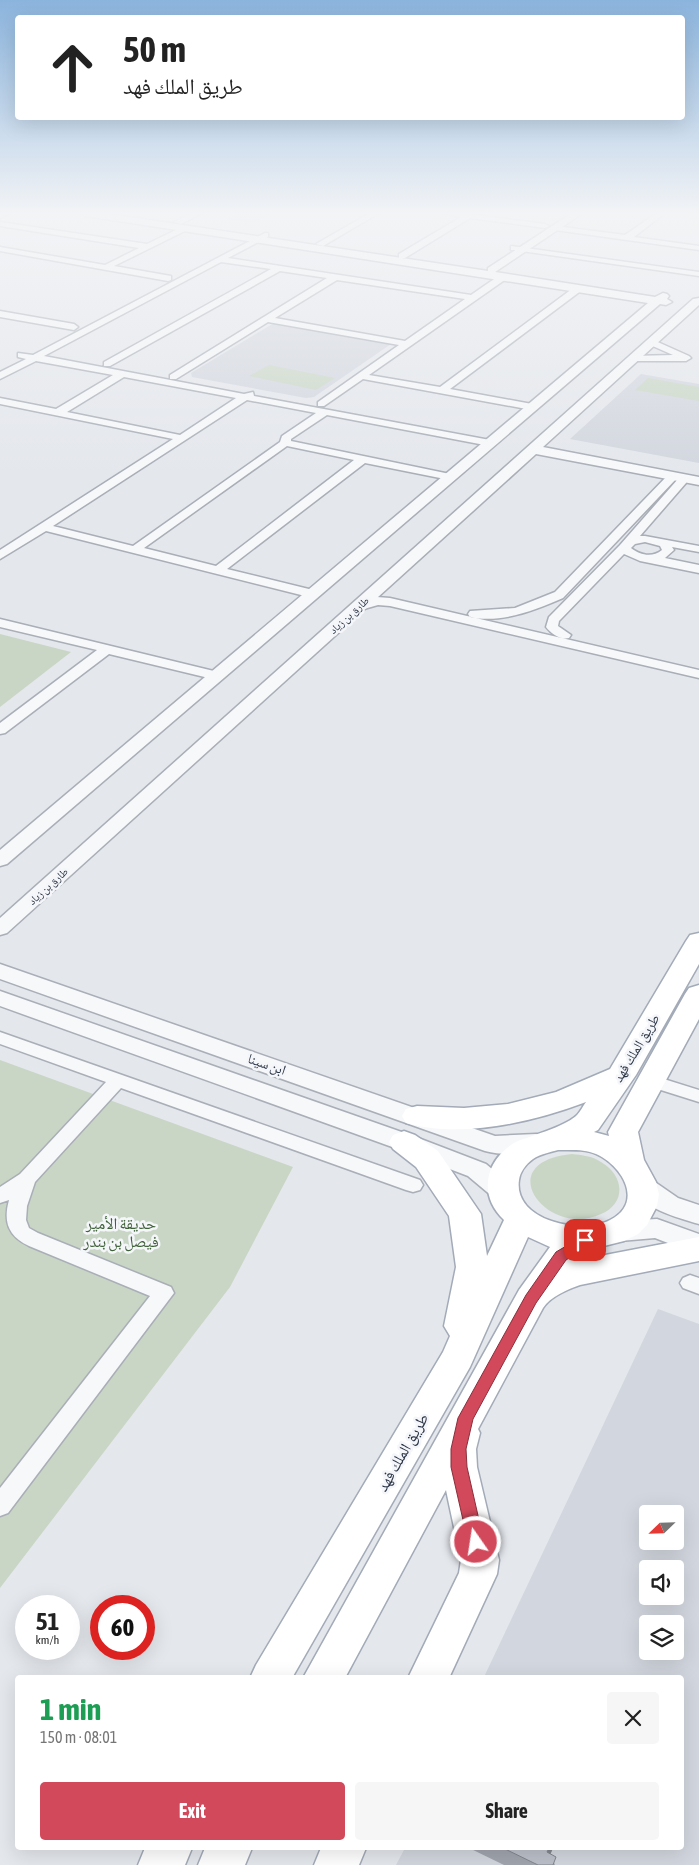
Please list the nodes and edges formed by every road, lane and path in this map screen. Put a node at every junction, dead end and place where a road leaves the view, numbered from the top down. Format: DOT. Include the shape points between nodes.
graph roads {
  1 [pos="126,300"];
  2 [pos="139,300"];
  3 [pos="221,300"];
  4 [pos="298,300"];
  5 [pos="469,300"];
  6 [pos="562,300"];
  7 [pos="658,300"];
  8 [pos="673,300"];
  9 [pos="697,304"];
  10 [pos="5,315"];
  11 [pos="267,319"];
  12 [pos="323,319"];
  13 [pos="0,320"];
  14 [pos="293,323"];
  15 [pos="74,327"];
  16 [pos="651,342"];
  17 [pos="407,344"];
  18 [pos="33,354"];
  19 [pos="686,358"];
  20 [pos="632,359"];
  21 [pos="699,360"];
  22 [pos="106,364"];
  23 [pos="0,366"];
  24 [pos="122,374"];
  25 [pos="0,376"];
  26 [pos="138,376"];
  27 [pos="361,376"];
  28 [pos="173,377"];
  29 [pos="114,391"];
  30 [pos="442,391"];
  31 [pos="250,394"];
  32 [pos="0,402"];
  33 [pos="90,406"];
  34 [pos="532,407"];
  35 [pos="323,408"];
  36 [pos="57,413"];
  37 [pos="74,416"];
  38 [pos="182,438"];
  39 [pos="493,440"];
  40 [pos="285,443"];
  41 [pos="535,447"];
  42 [pos="363,459"];
  43 [pos="699,475"];
  44 [pos="450,477"];
  45 [pos="685,478"];
  46 [pos="45,526"];
  47 [pos="652,540"];
  48 [pos="625,543"];
  49 [pos="136,549"];
  50 [pos="699,549"];
  51 [pos="0,556"];
  52 [pos="644,557"];
  53 [pos="699,569"];
  54 [pos="218,570"];
  55 [pos="383,584"];
  56 [pos="313,594"];
  57 [pos="357,607"];
  58 [pos="474,614"];
  59 [pos="0,623"];
  60 [pos="565,635"];
  61 [pos="107,649"];
  62 [pos="699,666"];
  63 [pos="699,674"];
  64 [pos="217,676"];
  65 [pos="1,728"];
  66 [pos="0,860"];
  67 [pos="0,929"];
  68 [pos="699,941"];
  69 [pos="0,971"];
  70 [pos="699,994"];
  71 [pos="0,998"];
  72 [pos="0,1038"];
  73 [pos="621,1074"];
  74 [pos="117,1081"];
  75 [pos="651,1081"];
  76 [pos="699,1096"];
  77 [pos="410,1129"];
  78 [pos="546,1141"];
  79 [pos="636,1174"];
  80 [pos="26,1179"];
  81 [pos="413,1185"];
  82 [pos="0,1196"];
  83 [pos="511,1205"];
  84 [pos="699,1215"];
  85 [pos="620,1231"];
  86 [pos="585,1240"];
  87 [pos="699,1247"];
  88 [pos="531,1299"];
  89 [pos="458,1357"];
  90 [pos="466,1418"];
  91 [pos="0,1506"];
  92 [pos="272,1675"];
  93 [pos="326,1675"];
  94 [pos="429,1675"];
  95 [pos="169,1850"];
  96 [pos="229,1850"];
  97 [pos="343,1850"];
  98 [pos="160,1865"];
  99 [pos="220,1865"];
  100 [pos="336,1865"];
  1 -- 15 [label="street"];
  2 -- 18 [label="street"];
  3 -- 22 [label="street"];
  4 -- 11 [label="street"];
  5 -- 17 [label="street" via="415,334"];
  6 -- 30 [label="street"];
  7 -- 34 [label="street"];
  8 -- 9 [label="street"];
  9 -- 16 [label="street, طارق بن زياد"];
  10 -- 13 [label="street"];
  10 -- 15 [label="street"];
  11 -- 14 [label="street"];
  11 -- 28 [label="street"];
  12 -- 14 [label="street" via="305,317"];
  14 -- 17 [label="street"];
  15 -- 18 [label="street"];
  16 -- 19 [label="street"];
  16 -- 20 [label="street, طارق بن زياد"];
  17 -- 27 [label="street"];
  18 -- 22 [label="street"];
  18 -- 23 [label="street"];
  18 -- 24 [label="street"];
  18 -- 25 [label="street"];
  19 -- 20 [label="street"];
  19 -- 21 [label="street"];
  20 -- 41 [label="street, طارق بن زياد"];
  22 -- 28 [label="street"];
  24 -- 26 [label="street"];
  24 -- 36 [label="street"];
  26 -- 29 [label="street"];
  26 -- 31 [label="street"];
  27 -- 30 [label="street"];
  27 -- 35 [label="street"];
  28 -- 31 [label="street"];
  30 -- 34 [label="street"];
  31 -- 35 [label="street"];
  31 -- 38 [label="street"];
  32 -- 36 [label="street"];
  33 -- 37 [label="street"];
  34 -- 39 [label="street"];
  35 -- 39 [label="street"];
  35 -- 40 [label="street" via="286,438"];
  36 -- 37 [label="street"];
  37 -- 38 [label="street"];
  38 -- 46 [label="street"];
  39 -- 44 [label="street"];
  40 -- 42 [label="street"];
  40 -- 49 [label="street"];
  41 -- 43 [label="street"];
  41 -- 45 [label="street"];
  41 -- 55 [label="street, طارق بن زياد"];
  42 -- 44 [label="street"];
  42 -- 54 [label="street"];
  44 -- 56 [label="street"];
  45 -- 48 [label="street"];
  46 -- 49 [label="street"];
  46 -- 51 [label="street"];
  47 -- 48 [label="street"];
  47 -- 50 [label="street"];
  47 -- 52 [label="street" via="664,544 668,550 658,557"];
  48 -- 52 [label="street" via="631,554"];
  48 -- 58 [label="street" via="604,548 559,595 516,611"];
  48 -- 60 [label="street" via="553,620 552,627"];
  49 -- 54 [label="street"];
  52 -- 53 [label="street"];
  54 -- 56 [label="street"];
  55 -- 57 [label="street, طارق بن زياد"];
  55 -- 58 [label="street" via="384,590 392,596"];
  56 -- 64 [label="street"];
  57 -- 63 [label="street" via="376,601 390,602"];
  57 -- 67 [label="street, طارق بن زياد"];
  58 -- 60 [label="street"];
  59 -- 61 [label="street"];
  60 -- 62 [label="street"];
  61 -- 64 [label="street"];
  61 -- 65 [label="street"];
  64 -- 66 [label="street"];
  68 -- 73 [label="main road, طريق الملك فهد"];
  69 -- 77 [label="street, ابن سينا"];
  70 -- 75 [label="main road, طريق الملك فهد"];
  71 -- 77 [label="street, ابن سينا"];
  72 -- 74 [label="street"];
  73 -- 77 [label="main road" via="595,1089 524,1111"];
  73 -- 78 [label="main road, طريق الملك فهد" via="587,1123"];
  74 -- 80 [label="street"];
  74 -- 81 [label="street"];
  75 -- 76 [label="street"];
  75 -- 79 [label="main road, طريق الملك فهد" via="623,1132"];
  77 -- 78 [label="street, ابن سينا" via="494,1145"];
  77 -- 83 [label="street, ابن سينا" via="477,1170"];
  77 -- 89 [label="main road" via="465,1214 472,1267"];
  78 -- 79 [label="main road" via="576,1139 596,1143 614,1151"];
  78 -- 83 [label="main road" via="520,1151 508,1162 502,1176"];
  79 -- 84 [label="street" via="669,1205"];
  79 -- 85 [label="main road" via="643,1203 635,1219"];
  80 -- 82 [label="street"];
  80 -- 91 [label="street" via="17,1204 16,1218 22,1233 36,1242 164,1293"];
  83 -- 86 [label="main road" via="546,1234"];
  83 -- 89 [label="main road, طريق الملك فهد"];
  85 -- 86 [label="main road"];
  85 -- 87 [label="street" via="657,1228"];
  86 -- 88 [label="main road" via="561,1256"];
  87 -- 88 [label="main road" via="576,1273 552,1282"];
  88 -- 90 [label="main road"];
  89 -- 92 [label="main road, طريق الملك فهد"];
  90 -- 93 [label="main road"];
  90 -- 94 [label="main road" via="458,1449 459,1467 480,1560 478,1574"];
  95 -- 98 [label="main road"];
  96 -- 99 [label="main road"];
  97 -- 100 [label="main road"];
}
